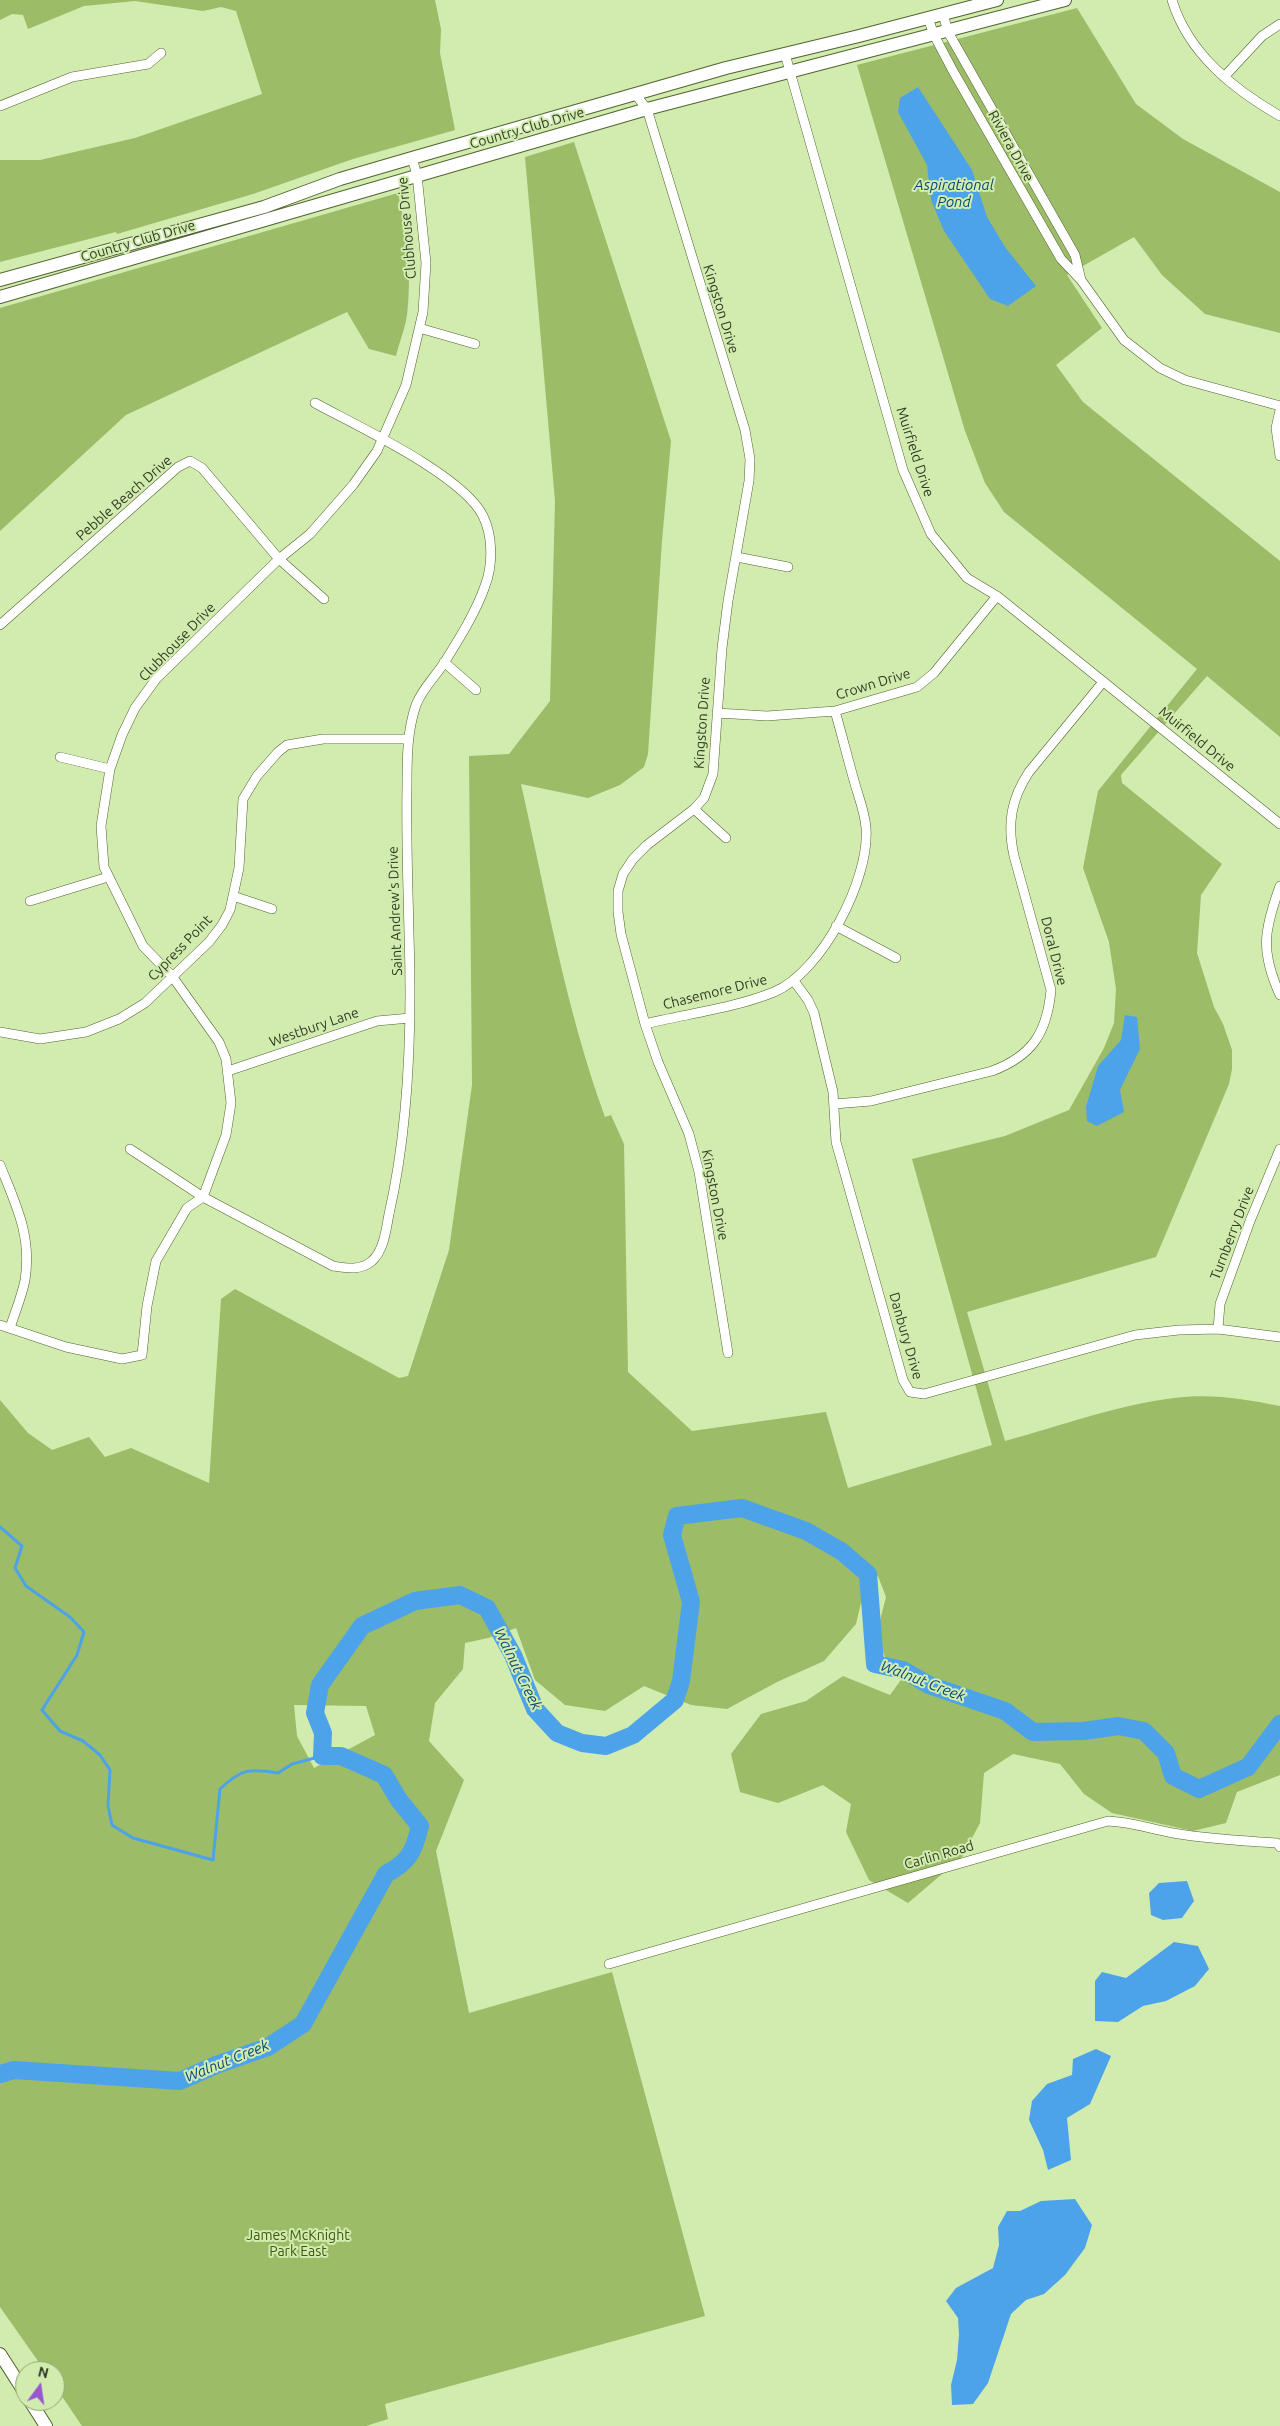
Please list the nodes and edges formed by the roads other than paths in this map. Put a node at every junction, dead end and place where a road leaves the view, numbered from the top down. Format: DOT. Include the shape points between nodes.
graph roads {
  1 [pos="997,0"];
  2 [pos="1065,0"];
  3 [pos="1172,0"];
  4 [pos="944,14"];
  5 [pos="928,18"];
  6 [pos="1280,24"];
  7 [pos="948,32"];
  8 [pos="934,35"];
  9 [pos="161,53"];
  10 [pos="785,54"];
  11 [pos="790,72"];
  12 [pos="1224,77"];
  13 [pos="635,94"];
  14 [pos="0,106"];
  15 [pos="647,109"];
  16 [pos="1280,116"];
  17 [pos="412,158"];
  18 [pos="417,175"];
  19 [pos="0,280"];
  20 [pos="1081,280"];
  21 [pos="0,297"];
  22 [pos="419,328"];
  23 [pos="475,344"];
  24 [pos="315,403"];
  25 [pos="1280,406"];
  26 [pos="1280,410"];
  27 [pos="382,440"];
  28 [pos="1280,456"];
  29 [pos="737,557"];
  30 [pos="279,559"];
  31 [pos="788,567"];
  32 [pos="998,596"];
  33 [pos="324,599"];
  34 [pos="0,625"];
  35 [pos="444,662"];
  36 [pos="1103,682"];
  37 [pos="476,690"];
  38 [pos="835,711"];
  39 [pos="717,713"];
  40 [pos="408,739"];
  41 [pos="60,757"];
  42 [pos="110,769"];
  43 [pos="694,810"];
  44 [pos="1280,824"];
  45 [pos="726,838"];
  46 [pos="108,877"];
  47 [pos="1280,886"];
  48 [pos="233,896"];
  49 [pos="30,901"];
  50 [pos="272,909"];
  51 [pos="836,926"];
  52 [pos="896,958"];
  53 [pos="172,976"];
  54 [pos="794,981"];
  55 [pos="1280,995"];
  56 [pos="410,1018"];
  57 [pos="645,1024"];
  58 [pos="0,1032"];
  59 [pos="228,1071"];
  60 [pos="834,1104"];
  61 [pos="130,1149"];
  62 [pos="1280,1149"];
  63 [pos="0,1165"];
  64 [pos="203,1197"];
  65 [pos="0,1325"];
  66 [pos="10,1328"];
  67 [pos="1218,1329"];
  68 [pos="1280,1337"];
  69 [pos="728,1353"];
  70 [pos="1280,1847"];
  71 [pos="610,1964"];
  72 [pos="0,2354"];
  73 [pos="15,2378"];
  74 [pos="36,2411"];
  75 [pos="46,2426"];
  1 -- 4 [label="main road, Country Club Drive"];
  2 -- 7 [label="main road, Country Club Drive"];
  3 -- 12 [label="street" via="1177,18 1186,32"];
  4 -- 5 [label="main road, Country Club Drive"];
  4 -- 7 [label="street, Riviera Drive"];
  5 -- 8 [label="street, Riviera Drive"];
  5 -- 10 [label="main road, Country Club Drive"];
  6 -- 12 [label="street" via="1262,36"];
  7 -- 8 [label="main road, Country Club Drive"];
  7 -- 20 [label="street, Riviera Drive" via="1075,255"];
  8 -- 11 [label="main road, Country Club Drive"];
  8 -- 20 [label="street, Riviera Drive" via="1061,259"];
  9 -- 14 [label="street" via="148,64 72,78"];
  10 -- 11 [label="street, Muirfield Drive"];
  10 -- 13 [label="main road, Country Club Drive"];
  11 -- 15 [label="main road, Country Club Drive"];
  11 -- 32 [label="street, Muirfield Drive" via="903,470 931,534 967,578"];
  12 -- 16 [label="street"];
  13 -- 15 [label="street, Kingston Drive"];
  13 -- 17 [label="main road, Country Club Drive"];
  15 -- 18 [label="main road, Country Club Drive"];
  15 -- 29 [label="street, Kingston Drive" via="745,430 750,481"];
  17 -- 18 [label="street, Clubhouse Drive"];
  17 -- 19 [label="main road, Country Club Drive" via="264,207"];
  18 -- 21 [label="main road, Country Club Drive"];
  18 -- 22 [label="street, Clubhouse Drive" via="426,263 426,287"];
  20 -- 25 [label="street, Riviera Drive" via="1124,340 1160,368 1184,380"];
  22 -- 23 [label="street"];
  22 -- 27 [label="street, Clubhouse Drive" via="406,385"];
  24 -- 27 [label="street, Saint Andrew's Drive"];
  26 -- 28 [label="street" via="1276,428"];
  27 -- 30 [label="street, Clubhouse Drive" via="353,484 310,534"];
  27 -- 35 [label="street, Saint Andrew's Drive" via="465,492 483,516 487,528 491,550 485,586"];
  29 -- 31 [label="street"];
  29 -- 39 [label="street, Kingston Drive" via="728,601"];
  30 -- 33 [label="street"];
  30 -- 34 [label="street, Pebble Beach Drive" via="202,468 190,461 178,467"];
  30 -- 42 [label="street, Clubhouse Drive" via="156,679 128,722"];
  32 -- 36 [label="street, Muirfield Drive"];
  32 -- 38 [label="street, Crown Drive" via="934,673 917,687"];
  35 -- 37 [label="street"];
  35 -- 40 [label="street, Saint Andrew's Drive" via="421,694"];
  36 -- 44 [label="street, Muirfield Drive"];
  36 -- 60 [label="street, Doral Drive" via="1029,772 1020,785 1011,811 1010,838 1014,856 1051,990 1049,1012 1038,1038 1010,1064 992,1071 871,1101"];
  38 -- 39 [label="street, Crown Drive" via="767,716"];
  38 -- 51 [label="street, Chasemore Drive" via="866,827 863,863"];
  39 -- 43 [label="street, Kingston Drive" via="713,774 704,798"];
  40 -- 48 [label="street, Cypress Point" via="323,738 287,745 278,752 248,788 243,799"];
  40 -- 56 [label="street, Saint Andrew's Drive" via="406,824"];
  41 -- 42 [label="street"];
  42 -- 46 [label="street, Clubhouse Drive" via="101,826 104,867"];
  43 -- 45 [label="street"];
  43 -- 57 [label="street, Kingston Drive" via="633,859 623,874 618,891 621,934"];
  46 -- 49 [label="street"];
  46 -- 53 [label="street, Clubhouse Drive" via="143,946"];
  47 -- 55 [label="street" via="1266,932 1268,959"];
  48 -- 50 [label="street"];
  48 -- 53 [label="street, Cypress Point" via="222,925 209,942"];
  51 -- 52 [label="street"];
  51 -- 54 [label="street, Chasemore Drive" via="824,948"];
  53 -- 58 [label="street, Cypress Point" via="145,1003 119,1019 86,1032 40,1039"];
  53 -- 59 [label="street, Clubhouse Drive" via="219,1042"];
  54 -- 57 [label="street, Chasemore Drive" via="754,999"];
  54 -- 60 [label="street, Danbury Drive" via="814,1013"];
  56 -- 59 [label="street, Westbury Lane" via="377,1020"];
  56 -- 64 [label="street, Saint Andrew's Drive" via="396,1182 380,1252 371,1261 350,1269 333,1266"];
  57 -- 69 [label="street, Kingston Drive" via="689,1134 700,1172"];
  59 -- 64 [label="street, Clubhouse Drive" via="231,1103 226,1135"];
  60 -- 67 [label="street, Danbury Drive" via="836,1142 903,1380 910,1392 924,1394 1135,1336"];
  61 -- 64 [label="street, Saint Andrew's Drive"];
  62 -- 67 [label="street, Turnberry Drive" via="1220,1304"];
  63 -- 66 [label="street" via="23,1221 27,1240 25,1280"];
  64 -- 66 [label="street, Clubhouse Drive" via="187,1208 156,1261 142,1355 122,1359 66,1347"];
  65 -- 66 [label="street"];
  67 -- 68 [label="street, Danbury Drive"];
  70 -- 71 [label="street, Carlin Road" via="1277,1844 1206,1838 1131,1822 1108,1821"];
  72 -- 73 [label="main road"];
  74 -- 75 [label="main road"];
}
